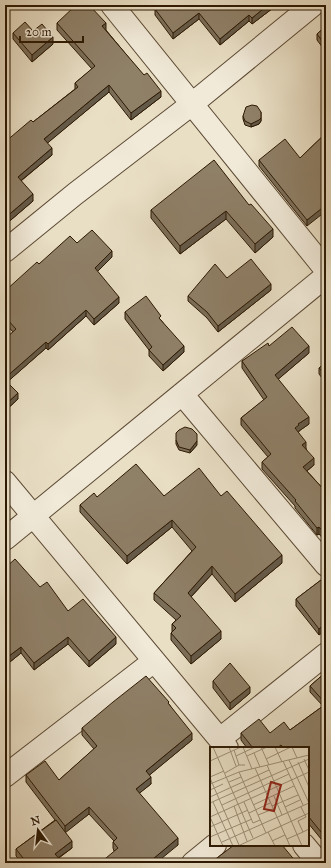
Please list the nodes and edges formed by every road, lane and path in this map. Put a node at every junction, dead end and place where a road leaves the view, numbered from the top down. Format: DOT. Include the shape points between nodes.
graph roads {
  1 [pos="112,5"];
  2 [pos="313,5"];
  3 [pos="192,104"];
  4 [pos="5,251"];
  5 [pos="326,270"];
  6 [pos="326,276"];
  7 [pos="182,394"];
  8 [pos="5,482"];
  9 [pos="34,516"];
  10 [pos="5,540"];
  11 [pos="326,565"];
  12 [pos="326,654"];
  13 [pos="154,661"];
  14 [pos="224,744"];
  15 [pos="5,776"];
  16 [pos="214,846"];
  17 [pos="305,846"];
  18 [pos="193,863"];
  19 [pos="319,863"];
  1 -- 3 [label="street"];
  2 -- 3 [label="street"];
  3 -- 4 [label="street"];
  3 -- 5 [label="street"];
  6 -- 7 [label="street"];
  7 -- 9 [label="street"];
  7 -- 11 [label="street"];
  8 -- 9 [label="street"];
  9 -- 10 [label="street"];
  9 -- 13 [label="street"];
  12 -- 14 [label="street"];
  13 -- 14 [label="street"];
  13 -- 15 [label="street"];
  16 -- 18 [label="street"];
  17 -- 19 [label="street"];
}
